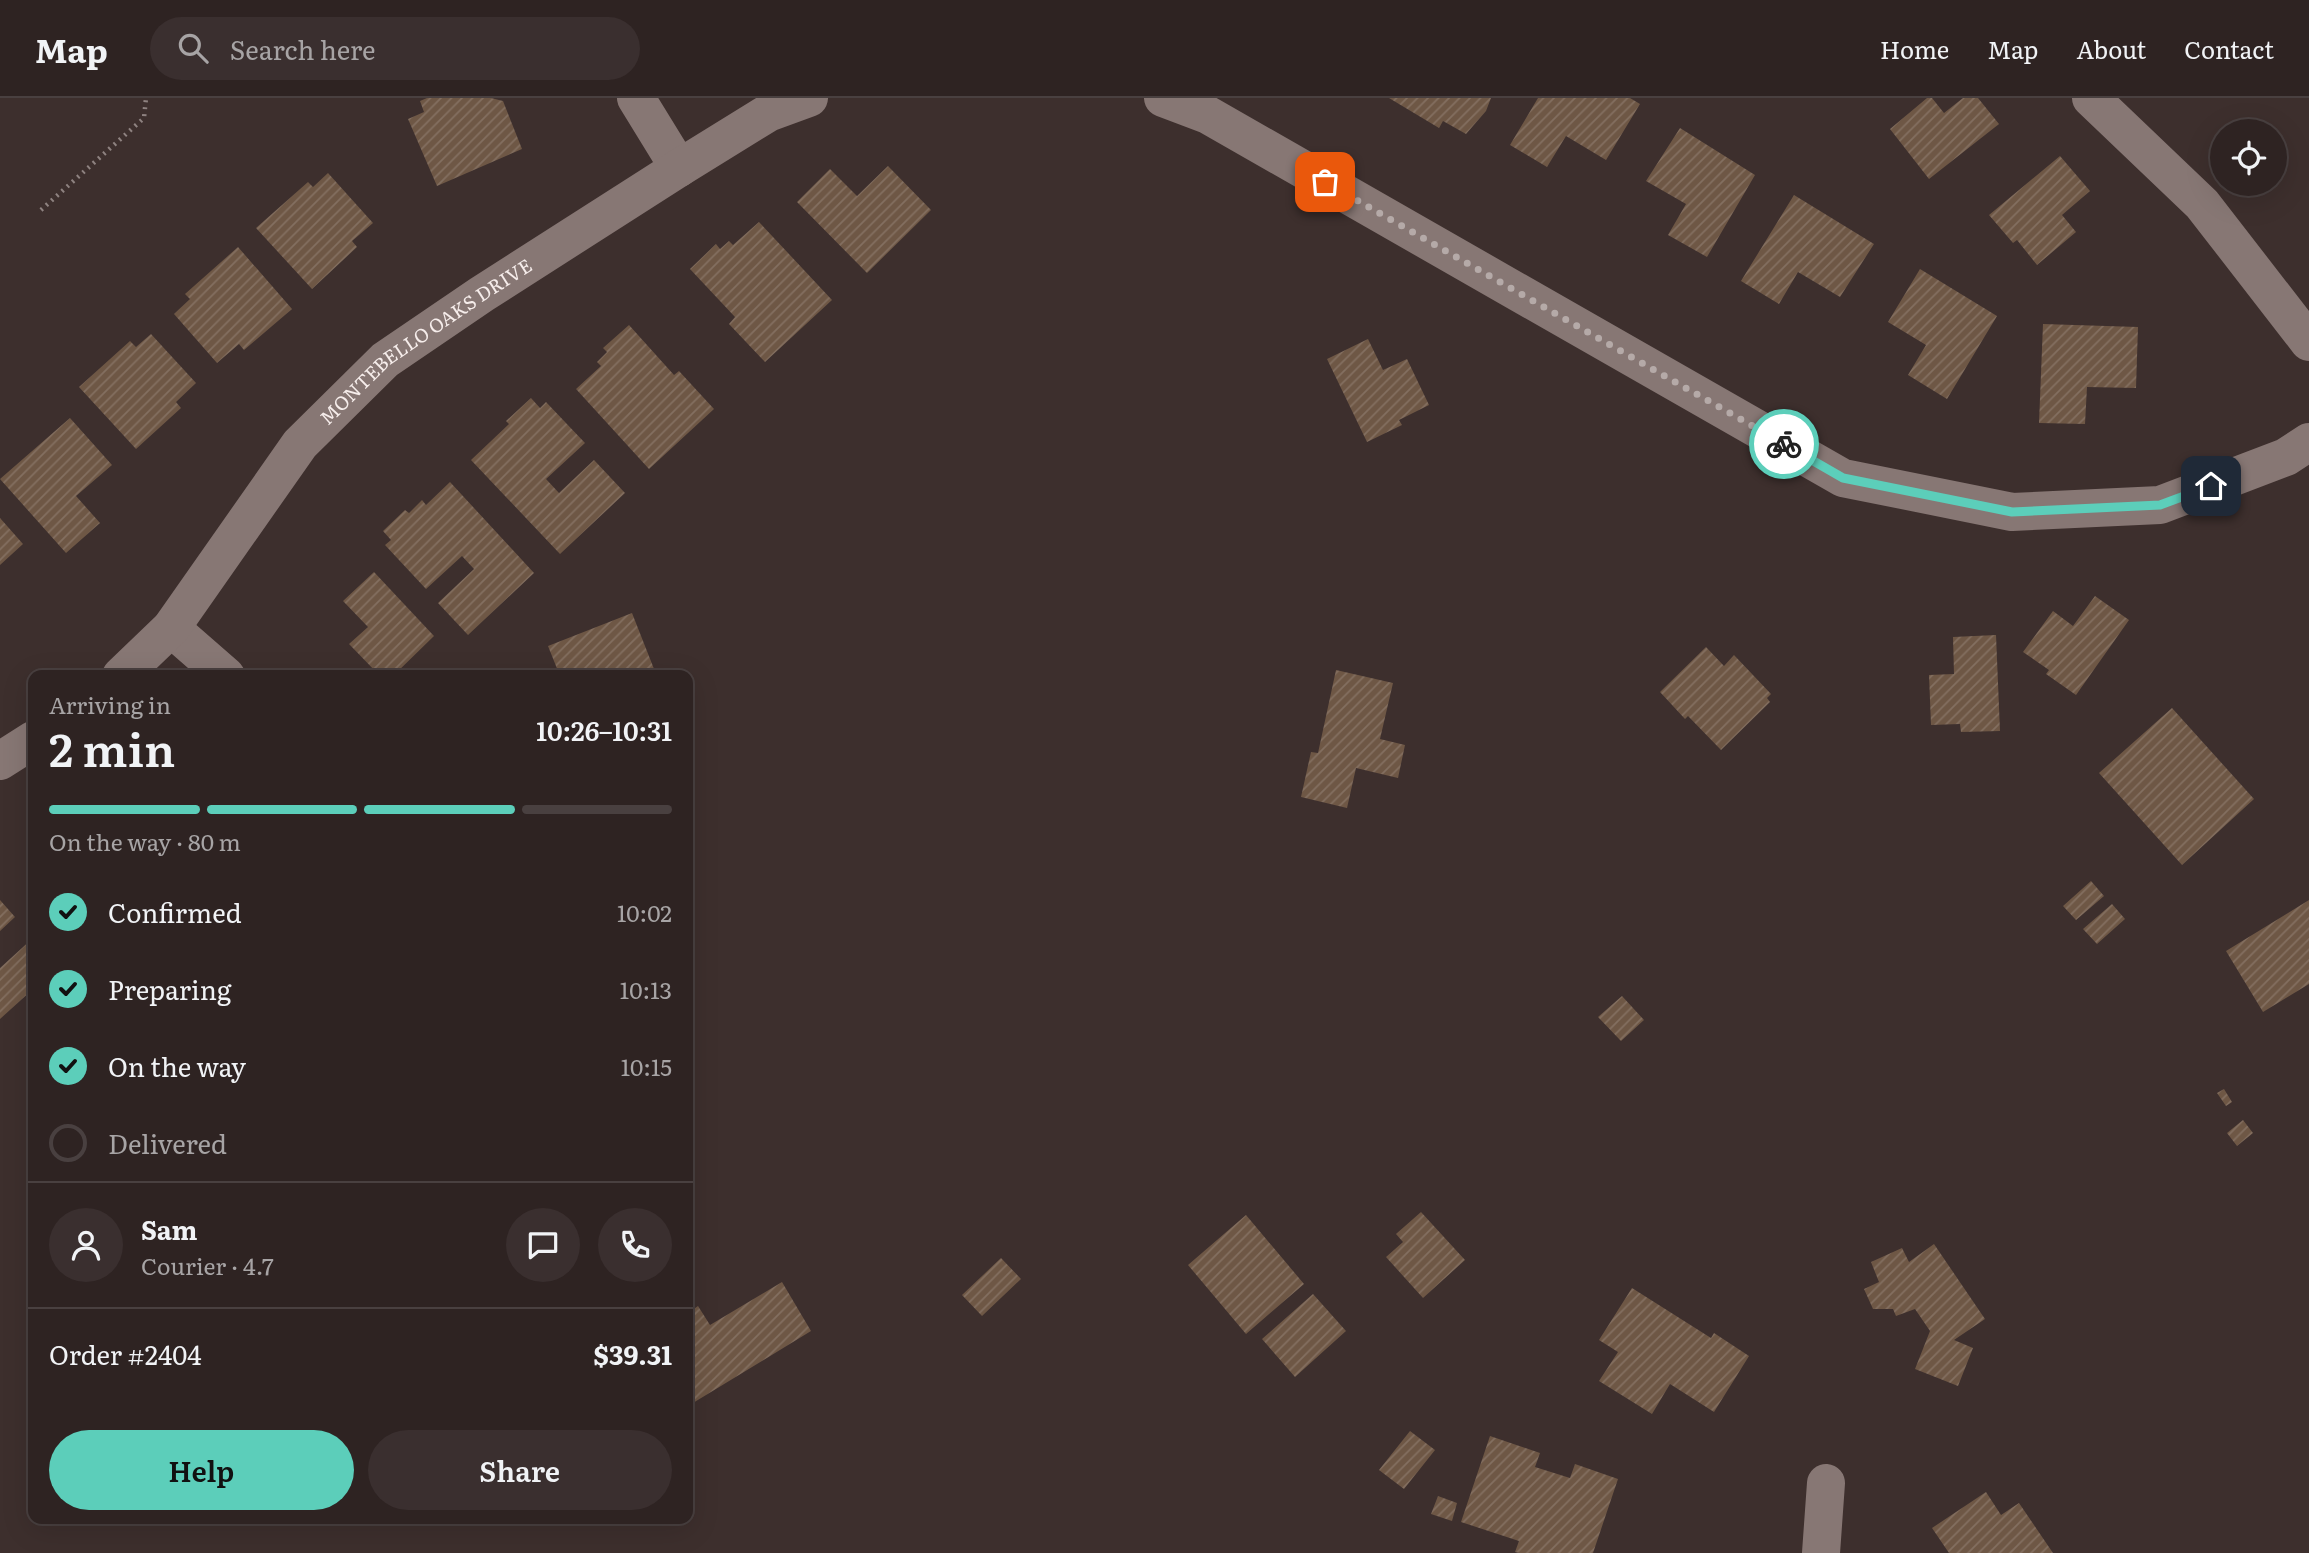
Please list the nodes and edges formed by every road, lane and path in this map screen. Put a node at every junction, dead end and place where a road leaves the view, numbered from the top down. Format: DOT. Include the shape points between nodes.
graph roads {
  1 [pos="146,98"];
  2 [pos="636,98"];
  3 [pos="809,98"];
  4 [pos="1163,98"];
  5 [pos="2091,98"];
  6 [pos="679,168"];
  7 [pos="41,210"];
  8 [pos="2309,342"];
  9 [pos="2309,442"];
  10 [pos="171,628"];
  11 [pos="127,670"];
  12 [pos="219,670"];
  13 [pos="28,743"];
  14 [pos="0,761"];
  15 [pos="1826,1483"];
  16 [pos="1821,1553"];
  1 -- 7 [label="path" via="144,118"];
  2 -- 6 [label="street"];
  3 -- 6 [label="street, MONTEBELLO OAKS DRIVE" via="768,113"];
  4 -- 9 [label="street" via="1208,115 1843,478 2012,512 2160,505 2286,457"];
  5 -- 8 [label="street" via="2202,204"];
  6 -- 10 [label="street, MONTEBELLO OAKS DRIVE" via="385,360 300,444"];
  10 -- 11 [label="street, MONTEBELLO OAKS DRIVE"];
  10 -- 12 [label="street"];
  13 -- 14 [label="street"];
  15 -- 16 [label="street"];
}
